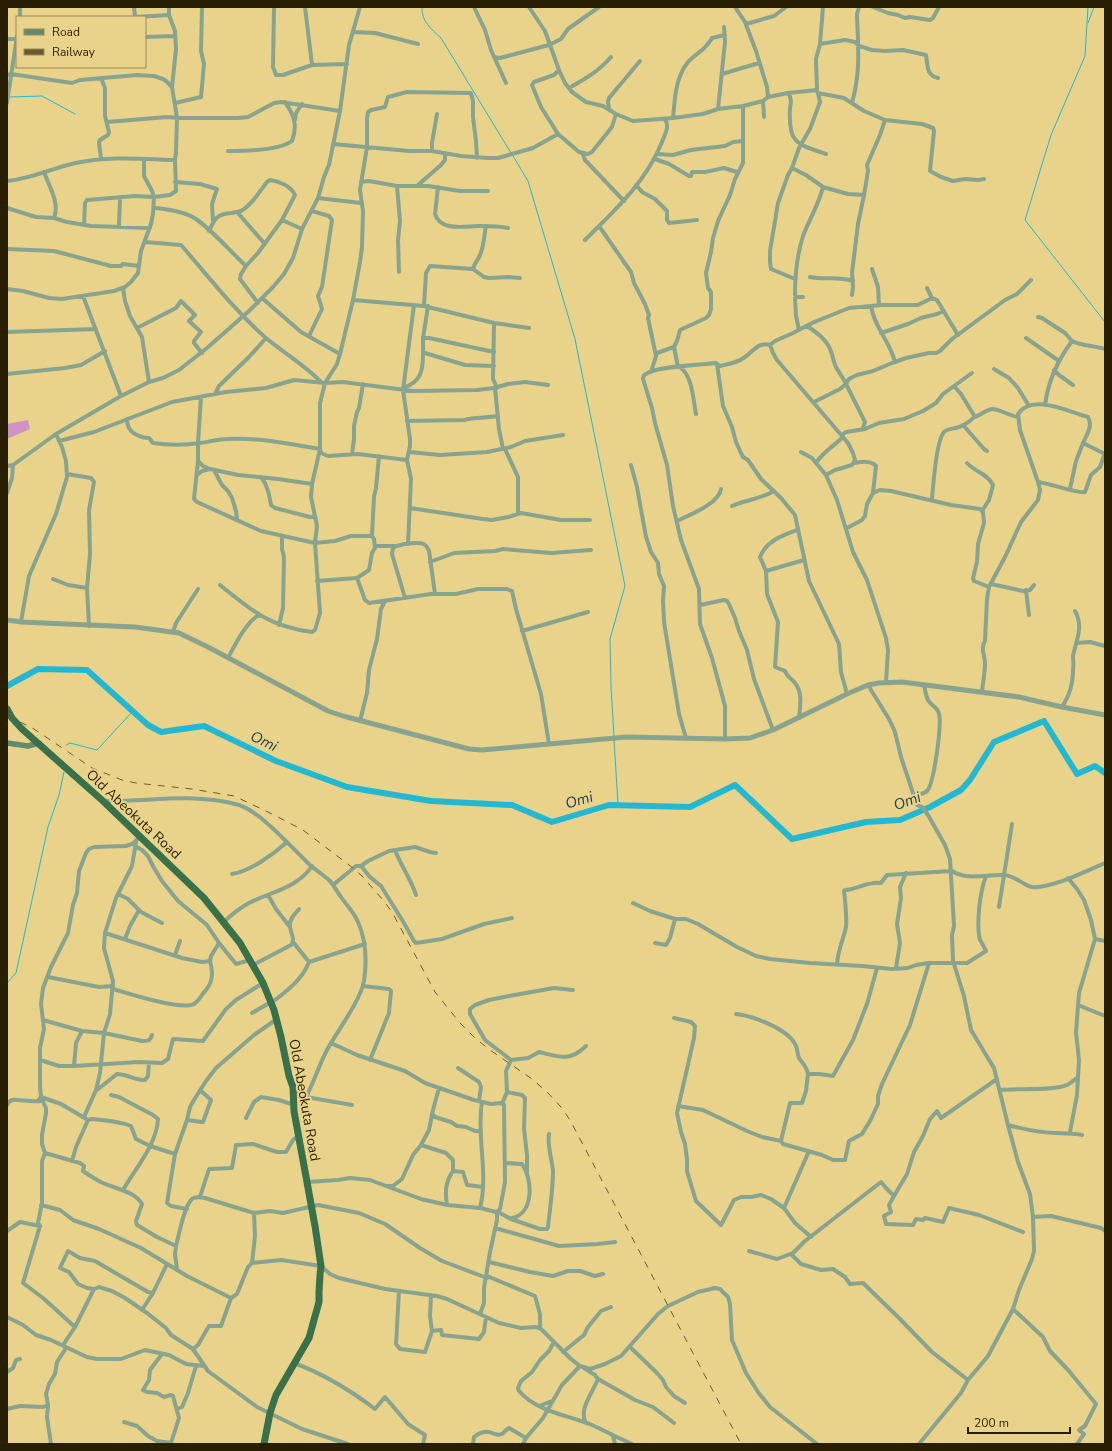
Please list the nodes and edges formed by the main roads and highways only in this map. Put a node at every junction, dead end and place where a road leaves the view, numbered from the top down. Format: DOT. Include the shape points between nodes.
graph roads {
  1 [pos="7,709"];
  2 [pos="7,743"];
  3 [pos="39,744"];
  4 [pos="264,1444"];
  1 -- 3 [label="highway, Old Abeokuta Road" via="12,718"];
  2 -- 3 [label="main road" via="28,746"];
  3 -- 4 [label="highway, Old Abeokuta Road" via="103,801 137,842 204,898 240,943 263,983 277,1019 288,1076 293,1087 298,1135 320,1266 320,1302 309,1338 276,1395"];
}
